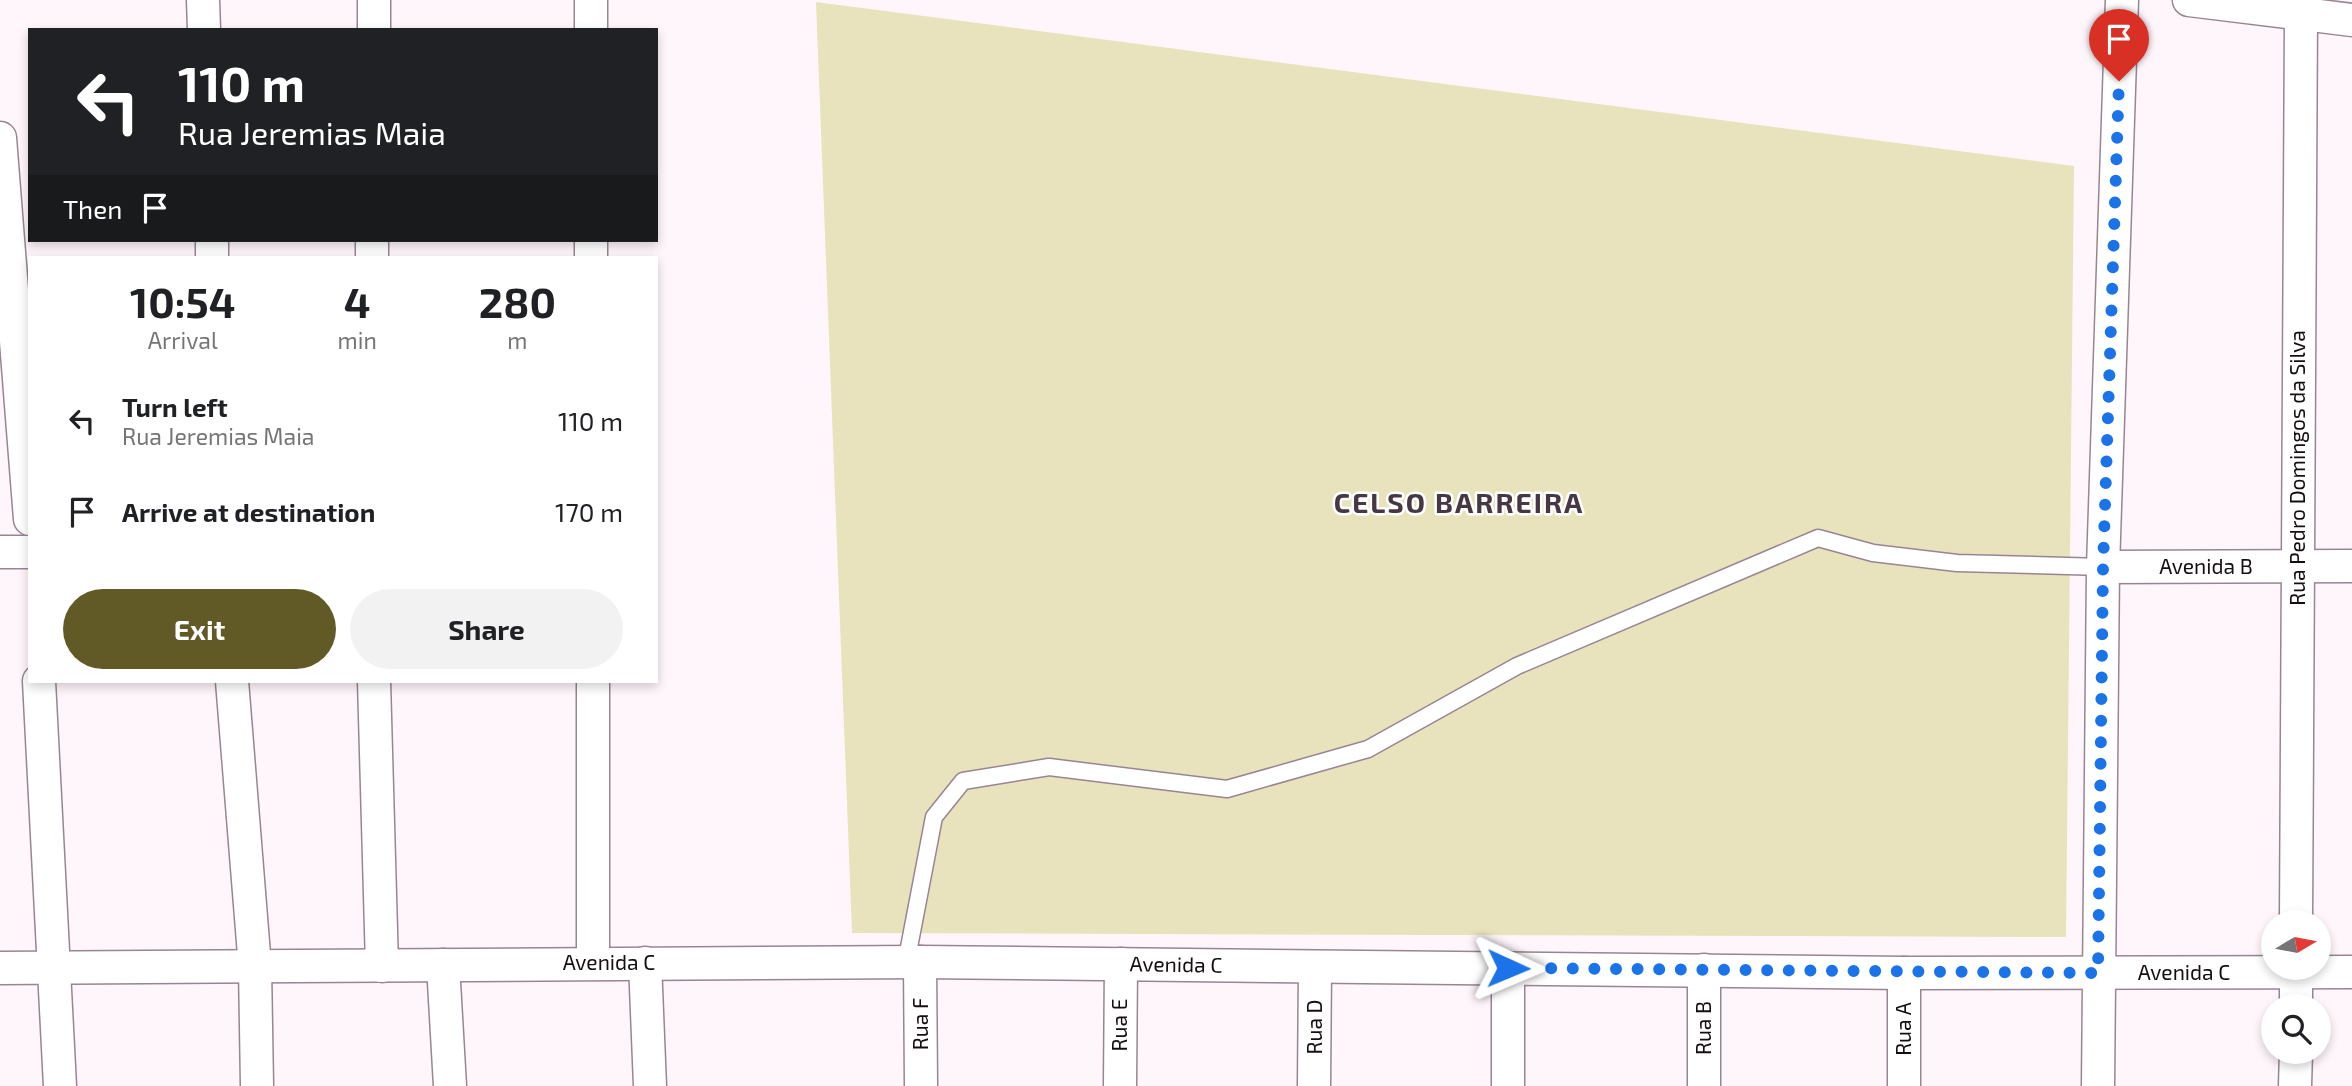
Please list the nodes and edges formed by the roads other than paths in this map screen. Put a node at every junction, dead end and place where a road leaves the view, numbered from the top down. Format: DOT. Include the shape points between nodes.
graph roads {
  1 [pos="203,0"];
  2 [pos="374,0"];
  3 [pos="591,0"];
  4 [pos="2122,0"];
  5 [pos="2189,0"];
  6 [pos="2301,14"];
  7 [pos="2352,20"];
  8 [pos="204,28"];
  9 [pos="374,28"];
  10 [pos="591,28"];
  11 [pos="0,138"];
  12 [pos="28,494"];
  13 [pos="0,552"];
  14 [pos="28,552"];
  15 [pos="2297,566"];
  16 [pos="2352,566"];
  17 [pos="2103,567"];
  18 [pos="39,683"];
  19 [pos="232,683"];
  20 [pos="374,683"];
  21 [pos="593,683"];
  22 [pos="2296,910"];
  23 [pos="913,962"];
  24 [pos="593,963"];
  25 [pos="645,963"];
  26 [pos="1121,964"];
  27 [pos="443,965"];
  28 [pos="382,966"];
  29 [pos="254,967"];
  30 [pos="1315,967"];
  31 [pos="0,968"];
  32 [pos="1508,968"];
  33 [pos="54,969"];
  34 [pos="1704,970"];
  35 [pos="2261,971"];
  36 [pos="2331,971"];
  37 [pos="2352,972"];
  38 [pos="1904,973"];
  39 [pos="2098,973"];
  40 [pos="2295,1064"];
  41 [pos="60,1086"];
  42 [pos="257,1086"];
  43 [pos="450,1086"];
  44 [pos="650,1086"];
  45 [pos="921,1086"];
  46 [pos="1120,1086"];
  47 [pos="1314,1086"];
  48 [pos="1508,1086"];
  49 [pos="1704,1086"];
  50 [pos="1904,1086"];
  51 [pos="2098,1086"];
  52 [pos="2295,1086"];
  1 -- 8 [label="street"];
  2 -- 9 [label="street"];
  3 -- 10 [label="street"];
  4 -- 17 [label="street"];
  5 -- 6 [label="street"];
  6 -- 7 [label="street"];
  6 -- 15 [label="street, Rua Pedro Domingos da Silva"];
  11 -- 12 [label="street"];
  13 -- 14 [label="street"];
  15 -- 16 [label="street, Avenida B"];
  15 -- 17 [label="street, Avenida B"];
  15 -- 22 [label="street, Rua Pedro Domingos da Silva"];
  17 -- 23 [label="lane" via="1957,562 1873,553 1818,538 1517,666 1368,749 1227,789 1049,767 963,781 934,817"];
  17 -- 39 [label="street"];
  18 -- 33 [label="street"];
  19 -- 29 [label="street"];
  20 -- 28 [label="street"];
  21 -- 24 [label="street"];
  23 -- 25 [label="street, Avenida C"];
  23 -- 26 [label="street, Avenida C"];
  23 -- 45 [label="street, Rua F"];
  24 -- 25 [label="street, Avenida C"];
  24 -- 27 [label="street, Avenida C"];
  25 -- 44 [label="street"];
  26 -- 30 [label="street, Avenida C"];
  26 -- 46 [label="street, Rua E"];
  27 -- 28 [label="street, Avenida C"];
  27 -- 43 [label="street"];
  28 -- 29 [label="street, Avenida C"];
  29 -- 33 [label="street, Avenida C"];
  29 -- 42 [label="street"];
  30 -- 32 [label="street, Avenida C"];
  30 -- 47 [label="street, Rua D"];
  31 -- 33 [label="street, Avenida C"];
  32 -- 34 [label="street, Avenida C"];
  32 -- 48 [label="street"];
  33 -- 41 [label="street"];
  34 -- 38 [label="street, Avenida C"];
  34 -- 49 [label="street, Rua B"];
  35 -- 39 [label="street, Avenida C"];
  36 -- 37 [label="street, Avenida C"];
  38 -- 39 [label="street, Avenida C"];
  38 -- 50 [label="street, Rua A"];
  39 -- 51 [label="street"];
  40 -- 52 [label="street"];
}
